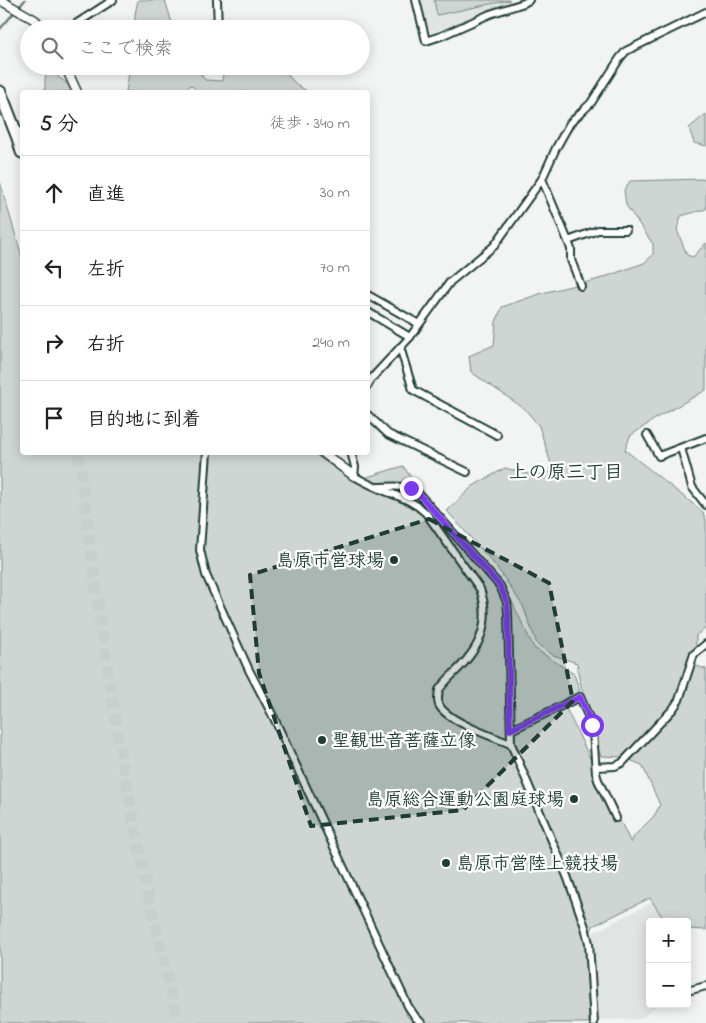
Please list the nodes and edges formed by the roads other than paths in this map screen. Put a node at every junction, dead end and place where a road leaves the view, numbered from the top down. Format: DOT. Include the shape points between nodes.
graph roads {
  1 [pos="0,0"];
  2 [pos="113,0"];
  3 [pos="217,0"];
  4 [pos="416,0"];
  5 [pos="529,0"];
  6 [pos="12,4"];
  7 [pos="706,12"];
  8 [pos="35,20"];
  9 [pos="82,20"];
  10 [pos="218,20"];
  11 [pos="69,75"];
  12 [pos="76,90"];
  13 [pos="0,92"];
  14 [pos="20,145"];
  15 [pos="542,179"];
  16 [pos="626,230"];
  17 [pos="568,241"];
  18 [pos="581,286"];
  19 [pos="370,296"];
  20 [pos="370,313"];
  21 [pos="419,324"];
  22 [pos="410,337"];
  23 [pos="400,347"];
  24 [pos="370,382"];
  25 [pos="370,417"];
  26 [pos="497,435"];
  27 [pos="647,435"];
  28 [pos="706,438"];
  29 [pos="680,448"];
  30 [pos="207,455"];
  31 [pos="326,455"];
  32 [pos="352,455"];
  33 [pos="467,472"];
  34 [pos="354,476"];
  35 [pos="374,487"];
  36 [pos="706,505"];
  37 [pos="706,644"];
  38 [pos="510,730"];
  39 [pos="511,744"];
  40 [pos="596,767"];
  41 [pos="616,818"];
  42 [pos="706,986"];
  43 [pos="691,990"];
  44 [pos="422,1023"];
  45 [pos="594,1023"];
  1 -- 6 [label="street"];
  2 -- 9 [label="street"];
  3 -- 10 [label="street"];
  4 -- 5 [label="street" via="426,41"];
  6 -- 8 [label="street"];
  7 -- 15 [label="street" via="626,51 591,103 570,122"];
  11 -- 12 [label="street"];
  13 -- 14 [label="highway"];
  15 -- 17 [label="street"];
  15 -- 21 [label="street" via="494,246 450,282"];
  16 -- 17 [label="street" via="598,230"];
  17 -- 18 [label="street"];
  19 -- 21 [label="street"];
  20 -- 22 [label="street"];
  21 -- 22 [label="street"];
  22 -- 23 [label="street"];
  23 -- 24 [label="street"];
  23 -- 26 [label="street" via="413,390"];
  25 -- 33 [label="street" via="388,434"];
  27 -- 29 [label="street" via="659,456"];
  28 -- 29 [label="street"];
  29 -- 36 [label="street" via="692,487"];
  30 -- 44 [label="street" via="200,550 206,575 408,1006"];
  31 -- 34 [label="street"];
  32 -- 34 [label="street"];
  34 -- 35 [label="street"];
  35 -- 38 [label="street" via="414,490 500,586 508,612"];
  35 -- 39 [label="street" via="408,500 426,513 480,589 486,612 481,635 468,659 439,690 438,703 455,720"];
  37 -- 40 [label="street" via="694,654 673,709 622,763"];
  38 -- 39 [label="street"];
  38 -- 40 [label="street" via="580,697 592,725"];
  39 -- 45 [label="street" via="585,927 589,942"];
  40 -- 41 [label="street" via="598,780"];
  42 -- 43 [label="street"];
}
